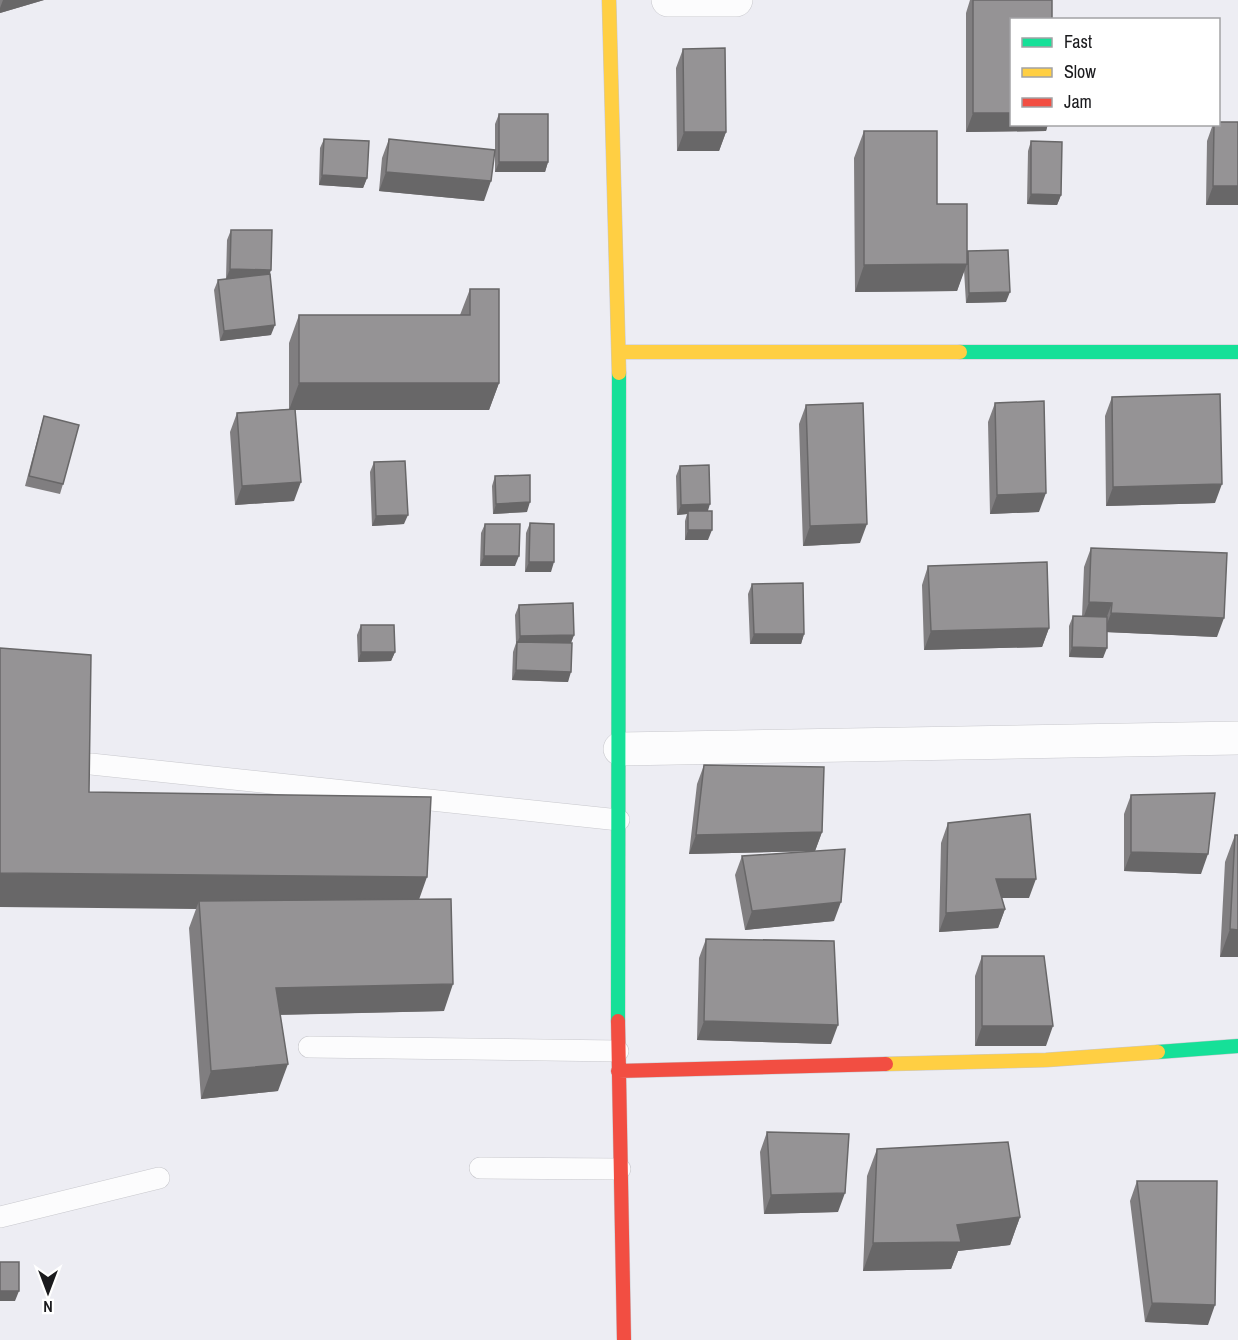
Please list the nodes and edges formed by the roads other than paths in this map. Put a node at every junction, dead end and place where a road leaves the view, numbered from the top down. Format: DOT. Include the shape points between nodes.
graph roads {
  1 [pos="609,0"];
  2 [pos="668,0"];
  3 [pos="736,0"];
  4 [pos="619,352"];
  5 [pos="1238,352"];
  6 [pos="1238,738"];
  7 [pos="620,749"];
  8 [pos="91,764"];
  9 [pos="619,820"];
  10 [pos="1238,1046"];
  11 [pos="309,1047"];
  12 [pos="618,1061"];
  13 [pos="480,1168"];
  14 [pos="620,1169"];
  15 [pos="159,1178"];
  16 [pos="0,1217"];
  17 [pos="624,1340"];
  1 -- 4 [label="street"];
  2 -- 3 [label="street"];
  4 -- 5 [label="street"];
  4 -- 7 [label="street"];
  6 -- 7 [label="street"];
  7 -- 9 [label="street"];
  8 -- 9 [label="lane"];
  9 -- 12 [label="street"];
  10 -- 12 [label="street" via="1046,1059"];
  11 -- 12 [label="lane"];
  12 -- 14 [label="street"];
  13 -- 14 [label="lane"];
  14 -- 17 [label="street"];
  15 -- 16 [label="lane"];
}
